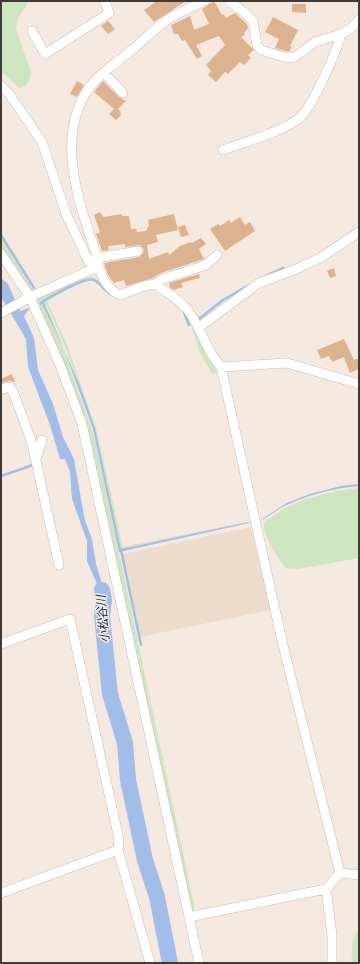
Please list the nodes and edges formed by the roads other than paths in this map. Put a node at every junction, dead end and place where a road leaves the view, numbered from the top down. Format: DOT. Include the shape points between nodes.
graph roads {
  1 [pos="105,1"];
  2 [pos="205,1"];
  3 [pos="229,1"];
  4 [pos="194,3"];
  5 [pos="359,20"];
  6 [pos="32,31"];
  7 [pos="341,34"];
  8 [pos="104,73"];
  9 [pos="1,86"];
  10 [pos="123,93"];
  11 [pos="223,150"];
  12 [pos="359,232"];
  13 [pos="138,251"];
  14 [pos="1,254"];
  15 [pos="217,256"];
  16 [pos="97,262"];
  17 [pos="155,284"];
  18 [pos="28,298"];
  19 [pos="1,313"];
  20 [pos="198,328"];
  21 [pos="220,367"];
  22 [pos="359,384"];
  23 [pos="1,389"];
  24 [pos="42,440"];
  25 [pos="36,459"];
  26 [pos="59,565"];
  27 [pos="1,644"];
  28 [pos="118,850"];
  29 [pos="340,873"];
  30 [pos="359,875"];
  31 [pos="326,888"];
  32 [pos="1,893"];
  33 [pos="189,917"];
  34 [pos="150,963"];
  35 [pos="199,963"];
  36 [pos="332,963"];
  1 -- 6 [label="street" via="109,13 45,54"];
  2 -- 4 [label="street"];
  3 -- 7 [label="street" via="250,16 257,45 265,52 287,58 296,57 315,42"];
  4 -- 8 [label="street" via="167,20"];
  5 -- 7 [label="street"];
  7 -- 11 [label="street" via="339,44 314,96 298,120"];
  8 -- 10 [label="street"];
  8 -- 16 [label="street" via="85,94 74,124 73,137 73,165 78,196"];
  9 -- 16 [label="street" via="42,142 67,216 89,262"];
  12 -- 20 [label="street" via="320,258 259,283"];
  13 -- 16 [label="street"];
  14 -- 18 [label="street"];
  15 -- 17 [label="street" via="206,265"];
  16 -- 17 [label="street" via="105,283 120,295"];
  16 -- 18 [label="street"];
  17 -- 20 [label="street" via="175,297 187,309"];
  18 -- 19 [label="street"];
  18 -- 33 [label="street" via="60,365 82,424"];
  20 -- 21 [label="street" via="213,359"];
  21 -- 22 [label="street" via="287,363"];
  21 -- 29 [label="street" via="282,645"];
  23 -- 25 [label="street" via="10,387 14,394"];
  24 -- 25 [label="street"];
  25 -- 26 [label="street"];
  27 -- 28 [label="street" via="70,619 119,839"];
  28 -- 32 [label="street"];
  28 -- 34 [label="street"];
  29 -- 30 [label="street"];
  29 -- 31 [label="street"];
  31 -- 33 [label="street"];
  31 -- 36 [label="street" via="332,935"];
  33 -- 35 [label="street"];
}
